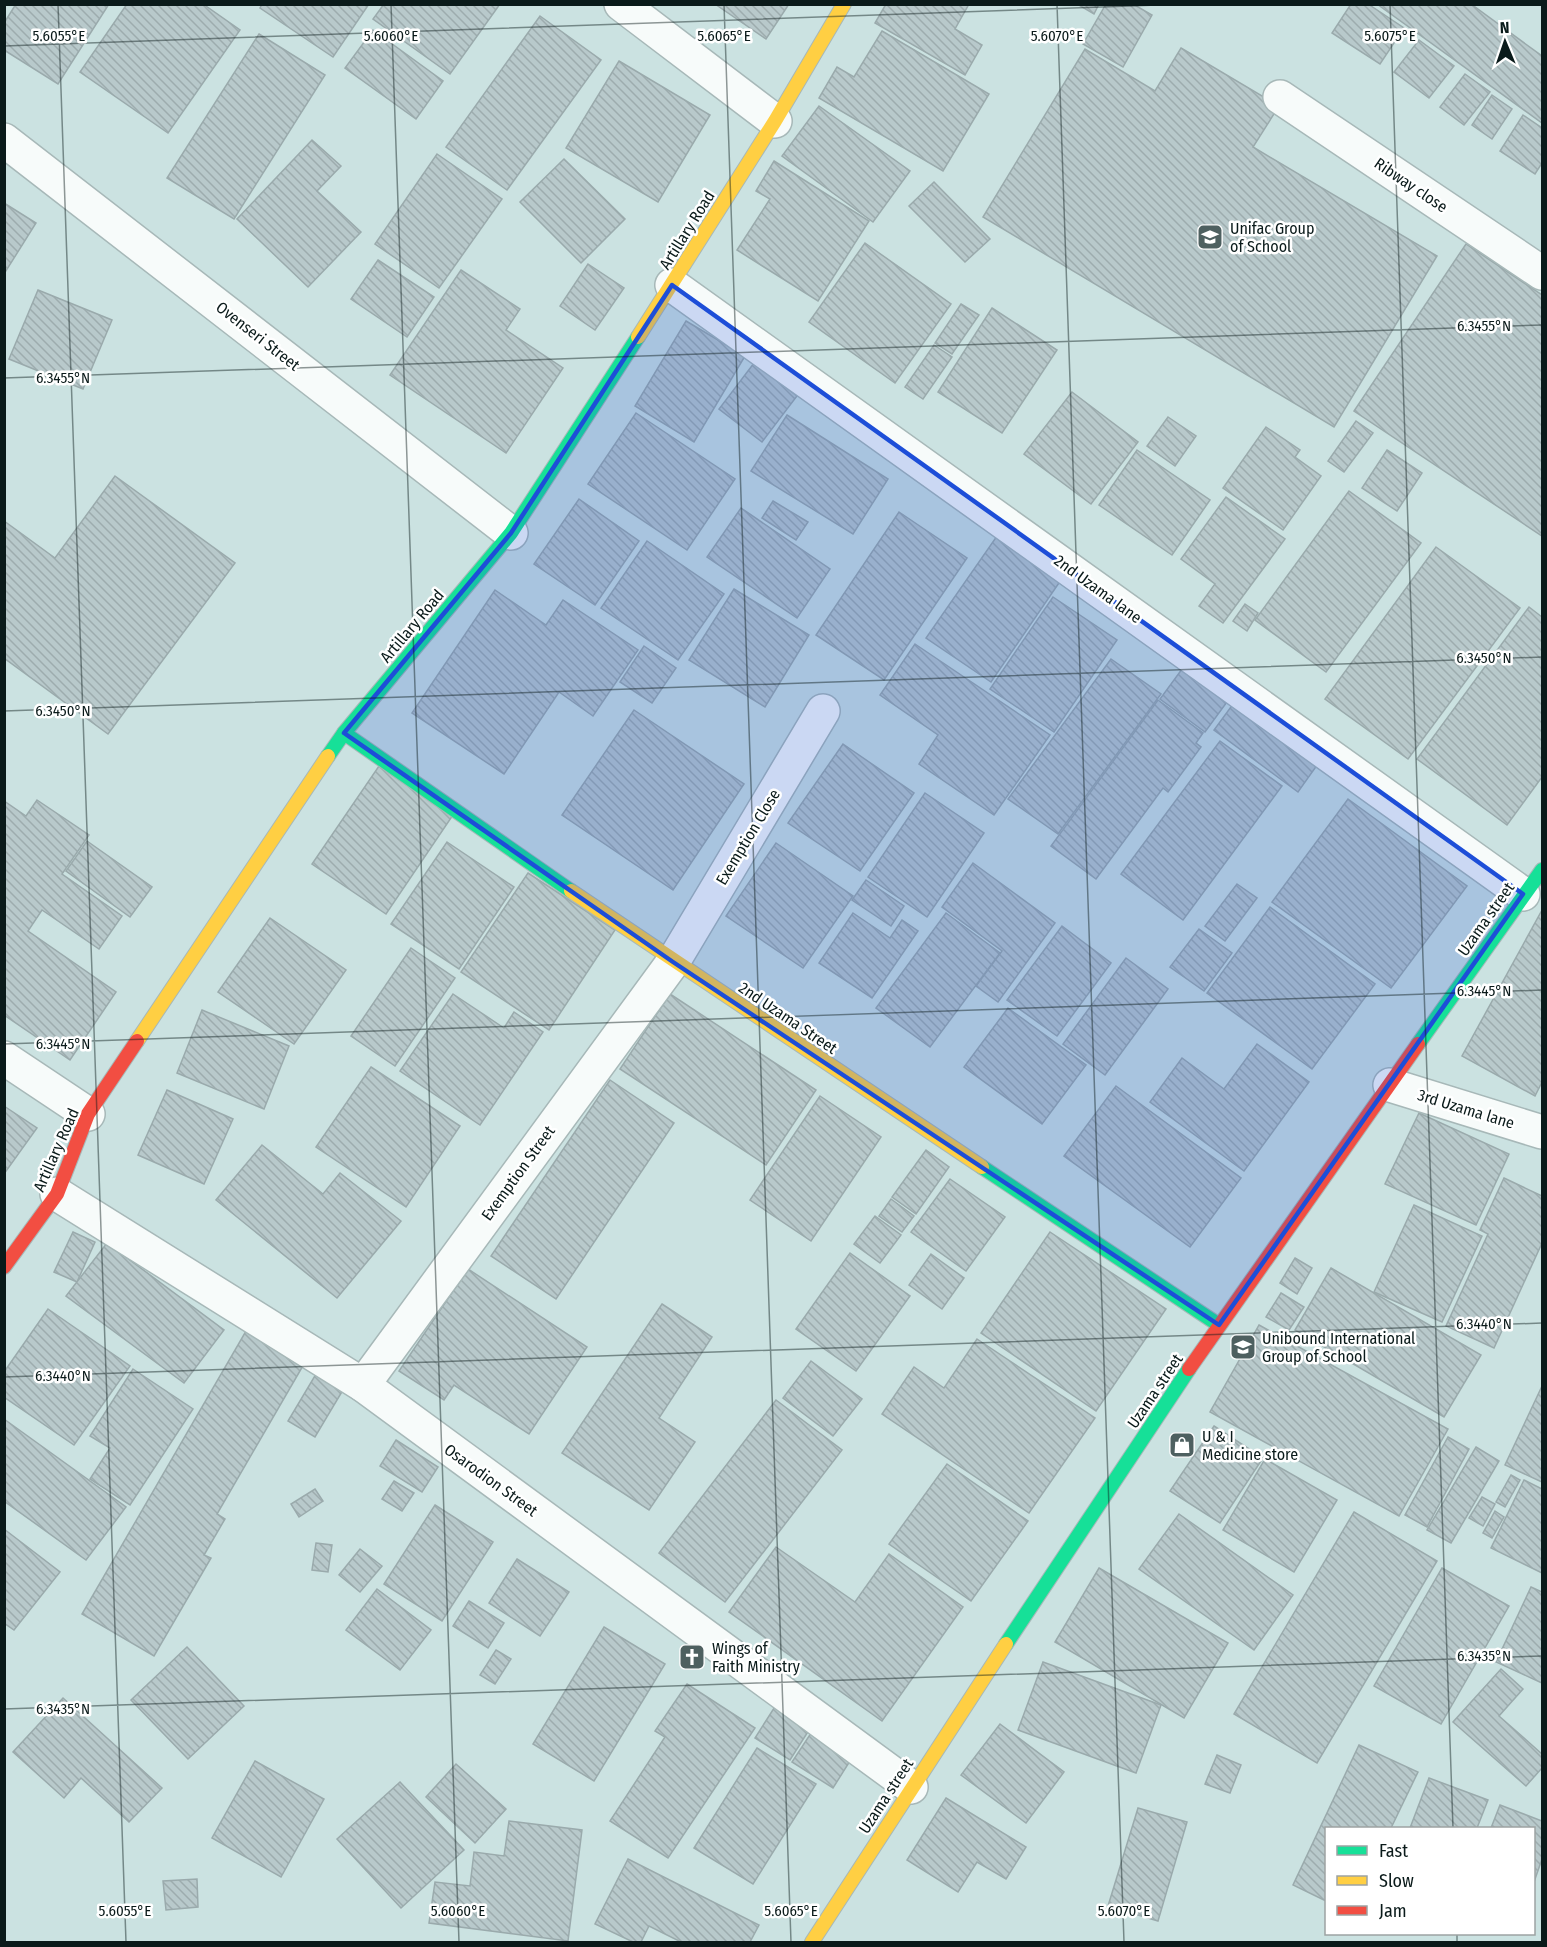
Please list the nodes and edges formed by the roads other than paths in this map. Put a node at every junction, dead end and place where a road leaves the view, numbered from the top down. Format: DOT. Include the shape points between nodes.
graph roads {
  1 [pos="621,4"];
  2 [pos="844,4"];
  3 [pos="1280,97"];
  4 [pos="775,121"];
  5 [pos="4,140"];
  6 [pos="1542,273"];
  7 [pos="672,285"];
  8 [pos="511,533"];
  9 [pos="823,711"];
  10 [pos="344,733"];
  11 [pos="1533,882"];
  12 [pos="673,962"];
  13 [pos="4,1058"];
  14 [pos="1390,1085"];
  15 [pos="88,1114"];
  16 [pos="1542,1132"];
  17 [pos="57,1194"];
  18 [pos="4,1267"];
  19 [pos="1219,1325"];
  20 [pos="363,1385"];
  21 [pos="910,1787"];
  22 [pos="812,1942"];
  1 -- 4 [label="street"];
  2 -- 4 [label="street, Artillary Road"];
  3 -- 6 [label="street, Ribway close"];
  4 -- 7 [label="street, Artillary Road"];
  5 -- 8 [label="street, Ovenseri Street"];
  7 -- 8 [label="street, Artillary Road"];
  7 -- 11 [label="street, 2nd Uzama lane"];
  8 -- 10 [label="street, Artillary Road"];
  9 -- 12 [label="street, Exemption Close"];
  10 -- 12 [label="street, 2nd Uzama Street"];
  10 -- 15 [label="street, Artillary Road"];
  11 -- 14 [label="street, Uzama street"];
  12 -- 19 [label="street, 2nd Uzama Street"];
  12 -- 20 [label="street, Exemption Street"];
  13 -- 15 [label="street"];
  14 -- 16 [label="street, 3rd Uzama lane"];
  14 -- 19 [label="street, Uzama street"];
  15 -- 17 [label="street, Artillary Road"];
  17 -- 18 [label="street, Artillary Road"];
  17 -- 20 [label="street, Osarodion Street"];
  19 -- 21 [label="street, Uzama street"];
  20 -- 21 [label="street, Osarodion Street"];
  21 -- 22 [label="street, Uzama street"];
}
